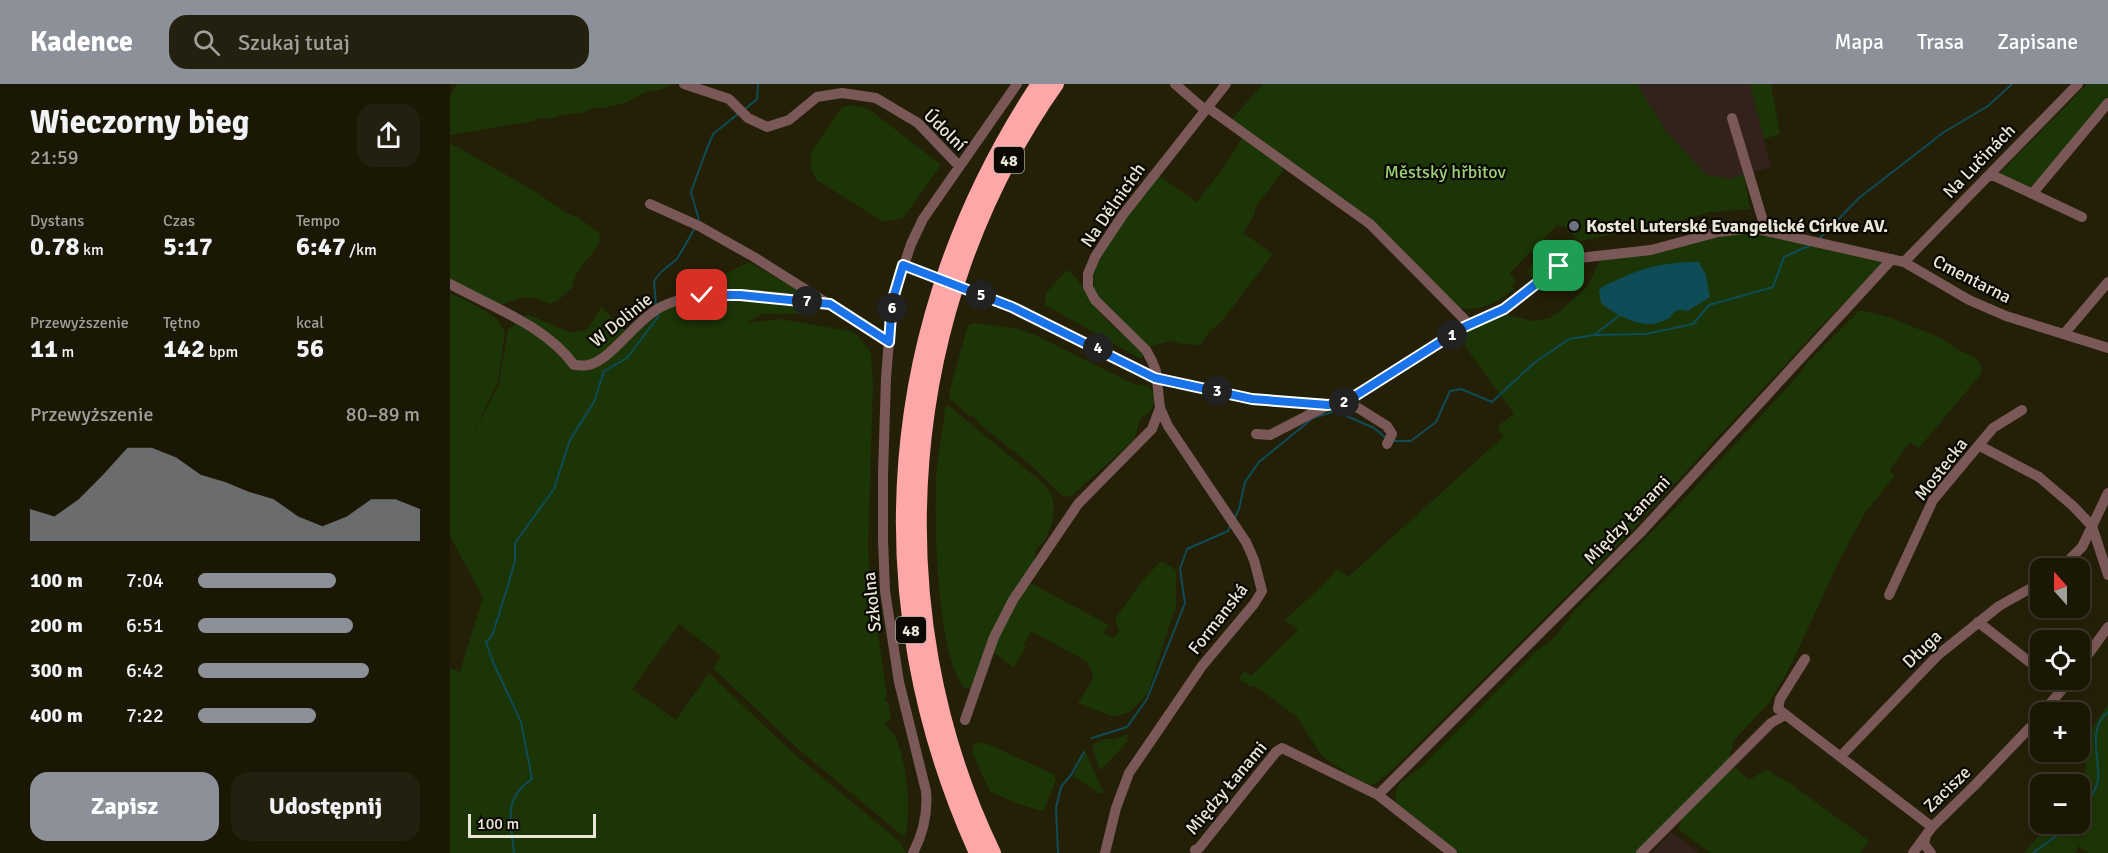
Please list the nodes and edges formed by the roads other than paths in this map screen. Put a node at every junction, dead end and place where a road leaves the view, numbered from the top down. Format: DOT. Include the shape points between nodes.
graph roads {
  1 [pos="684,84"];
  2 [pos="1017,84"];
  3 [pos="1039,84"];
  4 [pos="1056,84"];
  5 [pos="1175,84"];
  6 [pos="1226,84"];
  7 [pos="2078,84"];
  8 [pos="2108,103"];
  9 [pos="1206,108"];
  10 [pos="1732,118"];
  11 [pos="959,166"];
  12 [pos="1990,174"];
  13 [pos="2032,194"];
  14 [pos="650,204"];
  15 [pos="2082,217"];
  16 [pos="1766,231"];
  17 [pos="965,238"];
  18 [pos="1892,259"];
  19 [pos="1904,262"];
  20 [pos="903,265"];
  21 [pos="2108,282"];
  22 [pos="450,284"];
  23 [pos="830,304"];
  24 [pos="937,322"];
  25 [pos="1470,325"];
  26 [pos="2064,334"];
  27 [pos="889,342"];
  28 [pos="2108,348"];
  29 [pos="1155,378"];
  30 [pos="1347,401"];
  31 [pos="1328,405"];
  32 [pos="1160,408"];
  33 [pos="2022,410"];
  34 [pos="1168,426"];
  35 [pos="1152,429"];
  36 [pos="1256,434"];
  37 [pos="1389,439"];
  38 [pos="1980,446"];
  39 [pos="2108,493"];
  40 [pos="2092,526"];
  41 [pos="2071,558"];
  42 [pos="2108,575"];
  43 [pos="2030,589"];
  44 [pos="1889,595"];
  45 [pos="1978,622"];
  46 [pos="2108,627"];
  47 [pos="2090,652"];
  48 [pos="1805,659"];
  49 [pos="2030,662"];
  50 [pos="2062,690"];
  51 [pos="2052,702"];
  52 [pos="1785,714"];
  53 [pos="965,720"];
  54 [pos="2030,728"];
  55 [pos="1841,756"];
  56 [pos="1378,795"];
  57 [pos="1929,831"];
  58 [pos="1196,850"];
  59 [pos="913,853"];
  60 [pos="977,853"];
  61 [pos="993,853"];
  62 [pos="1105,853"];
  63 [pos="1452,853"];
  64 [pos="1641,853"];
  65 [pos="1913,853"];
  66 [pos="1931,853"];
  1 -- 11 [label="street, Údolní" via="729,99 748,118 766,127 789,120 817,97 842,93 876,98 918,123"];
  2 -- 11 [label="street, Szkolna"];
  3 -- 17 [label="highway, 48" via="998,152"];
  4 -- 17 [label="highway, 48"];
  5 -- 9 [label="street"];
  6 -- 9 [label="street, Na Dělnicích"];
  7 -- 12 [label="street, Na Lučinách"];
  8 -- 13 [label="street"];
  9 -- 25 [label="street" via="1370,224"];
  9 -- 29 [label="street, Na Dělnicích" via="1122,216 1095,257 1088,276 1088,287 1095,300 1148,353"];
  10 -- 16 [label="street"];
  11 -- 20 [label="street, Szkolna" via="923,219"];
  12 -- 13 [label="street"];
  12 -- 19 [label="street, Na Lučinách"];
  13 -- 15 [label="street"];
  14 -- 23 [label="street" via="697,225"];
  16 -- 18 [label="street, Cmentarna"];
  16 -- 25 [label="street" via="1730,230 1650,250 1573,260 1557,267 1504,309"];
  17 -- 24 [label="highway, 48"];
  18 -- 19 [label="street, Cmentarna"];
  18 -- 56 [label="street, Między Łanami" via="1640,533"];
  19 -- 26 [label="street, Cmentarna" via="1969,300"];
  20 -- 27 [label="street, Szkolna" via="892,302"];
  20 -- 29 [label="street" via="1012,307"];
  21 -- 26 [label="street"];
  22 -- 23 [label="street, W Dolinie" via="548,336 574,365 589,365 604,356 650,313 682,299 740,295"];
  23 -- 27 [label="street"];
  24 -- 60 [label="highway, 48" via="915,392 907,451 907,596 933,734"];
  24 -- 61 [label="highway, 48" via="920,470 921,591 947,730 960,774"];
  25 -- 30 [label="street"];
  26 -- 28 [label="street, Cmentarna"];
  27 -- 59 [label="street, Szkolna" via="883,474 885,591 899,682 927,802 923,829"];
  29 -- 31 [label="street" via="1252,399"];
  29 -- 32 [label="street"];
  30 -- 31 [label="street"];
  30 -- 37 [label="street" via="1387,426"];
  31 -- 36 [label="street" via="1270,435"];
  32 -- 34 [label="street, Formanská"];
  32 -- 35 [label="street"];
  33 -- 38 [label="street, Mostecka" via="1993,428"];
  34 -- 35 [label="street"];
  34 -- 62 [label="street, Formanská" via="1246,542 1262,591 1202,666 1129,773"];
  35 -- 53 [label="street" via="1078,504 1013,600 994,637"];
  38 -- 40 [label="street" via="2038,477"];
  38 -- 44 [label="street, Mostecka" via="1932,500"];
  39 -- 40 [label="street"];
  40 -- 41 [label="street" via="2082,547"];
  40 -- 42 [label="street"];
  43 -- 45 [label="street, Długa"];
  45 -- 49 [label="street"];
  45 -- 55 [label="street, Długa" via="1938,655"];
  46 -- 47 [label="street"];
  48 -- 52 [label="street" via="1778,703 1778,709"];
  50 -- 51 [label="street"];
  52 -- 55 [label="street"];
  52 -- 64 [label="street" via="1771,723"];
  54 -- 57 [label="street, Zacisze"];
  55 -- 57 [label="street, Zacisze"];
  56 -- 58 [label="street, Między Łanami" via="1282,748"];
  56 -- 63 [label="street, Między Łanami"];
  57 -- 65 [label="street"];
  57 -- 66 [label="street" via="1924,844"];
}
